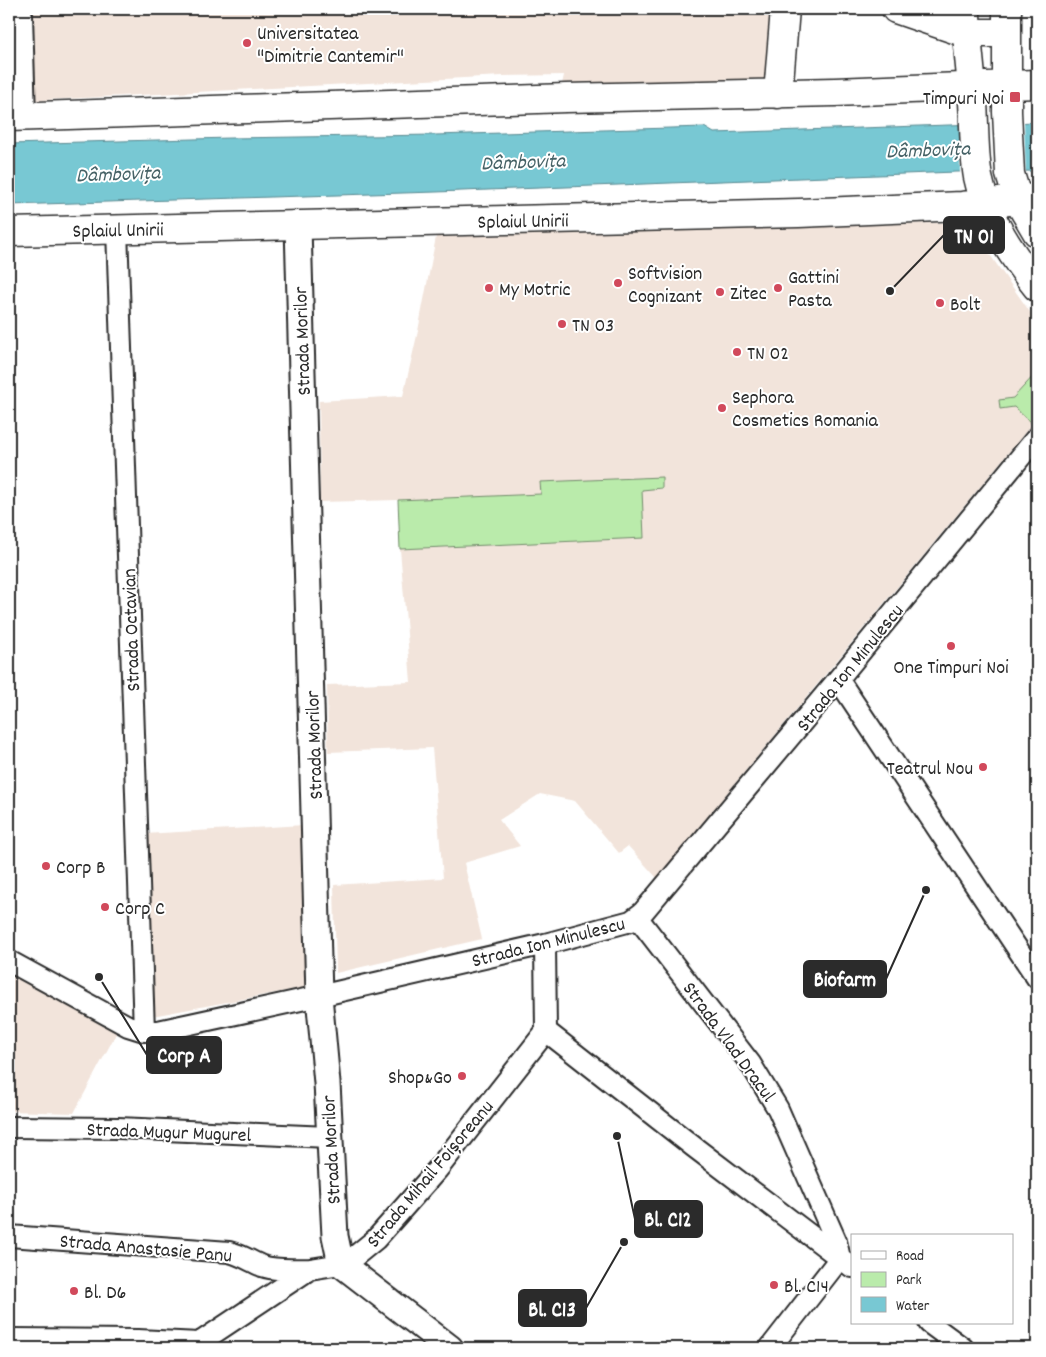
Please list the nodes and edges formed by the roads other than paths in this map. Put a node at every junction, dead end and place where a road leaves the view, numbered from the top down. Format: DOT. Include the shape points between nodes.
graph roads {
  1 [pos="785,9"];
  2 [pos="896,9"];
  3 [pos="9,13"];
  4 [pos="966,21"];
  5 [pos="1007,21"];
  6 [pos="1037,84"];
  7 [pos="1008,85"];
  8 [pos="972,87"];
  9 [pos="778,94"];
  10 [pos="17,117"];
  11 [pos="1028,199"];
  12 [pos="987,204"];
  13 [pos="298,226"];
  14 [pos="117,229"];
  15 [pos="9,232"];
  16 [pos="1037,232"];
  17 [pos="1037,287"];
  18 [pos="1037,437"];
  19 [pos="838,679"];
  20 [pos="637,917"];
  21 [pos="545,944"];
  22 [pos="9,961"];
  23 [pos="1037,978"];
  24 [pos="319,996"];
  25 [pos="144,1031"];
  26 [pos="546,1031"];
  27 [pos="9,1127"];
  28 [pos="329,1138"];
  29 [pos="9,1236"];
  30 [pos="846,1263"];
  31 [pos="341,1264"];
  32 [pos="310,1269"];
  33 [pos="930,1324"];
  34 [pos="9,1339"];
  35 [pos="197,1346"];
  36 [pos="450,1348"];
  37 [pos="770,1348"];
  38 [pos="963,1348"];
  1 -- 9 [label="main road"];
  2 -- 4 [label="main road"];
  3 -- 10 [label="street" via="22,16"];
  4 -- 5 [label="main road"];
  4 -- 8 [label="main road"];
  5 -- 7 [label="main road"];
  6 -- 7 [label="main road"];
  7 -- 8 [label="main road"];
  7 -- 11 [label="main road" via="1010,174"];
  8 -- 9 [label="main road"];
  8 -- 12 [label="main road" via="978,175"];
  9 -- 10 [label="main road"];
  11 -- 12 [label="main road, Splaiul Unirii"];
  11 -- 16 [label="main road"];
  12 -- 13 [label="main road, Splaiul Unirii" via="799,213"];
  12 -- 17 [label="main road" via="1006,245"];
  13 -- 14 [label="main road, Splaiul Unirii"];
  13 -- 24 [label="street, Strada Morilor"];
  14 -- 15 [label="main road, Splaiul Unirii"];
  14 -- 25 [label="street, Strada Octavian"];
  18 -- 19 [label="street, Strada Ion Minulescu"];
  19 -- 20 [label="street, Strada Ion Minulescu"];
  19 -- 23 [label="street"];
  20 -- 21 [label="street, Strada Ion Minulescu"];
  20 -- 30 [label="street, Strada Vlad Dracul" via="764,1085 778,1109"];
  21 -- 24 [label="street, Strada Ion Minulescu"];
  21 -- 26 [label="street"];
  22 -- 25 [label="street, Strada Ion Minulescu" via="128,1026"];
  24 -- 25 [label="street, Strada Ion Minulescu" via="158,1031"];
  24 -- 28 [label="street, Strada Morilor"];
  26 -- 30 [label="street"];
  26 -- 31 [label="street, Strada Mihail Foișoreanu" via="437,1170 376,1239"];
  27 -- 28 [label="street, Strada Mugur Mugurel" via="118,1128"];
  28 -- 31 [label="street, Strada Morilor" via="335,1236"];
  29 -- 32 [label="street, Strada Anastasie Panu" via="229,1252 275,1269"];
  30 -- 37 [label="street"];
  31 -- 32 [label="street, Strada Mihail Foișoreanu"];
  31 -- 36 [label="street"];
  32 -- 35 [label="street, Strada Mihail Foișoreanu"];
  33 -- 38 [label="street"];
  34 -- 35 [label="street" via="138,1340"];
}
